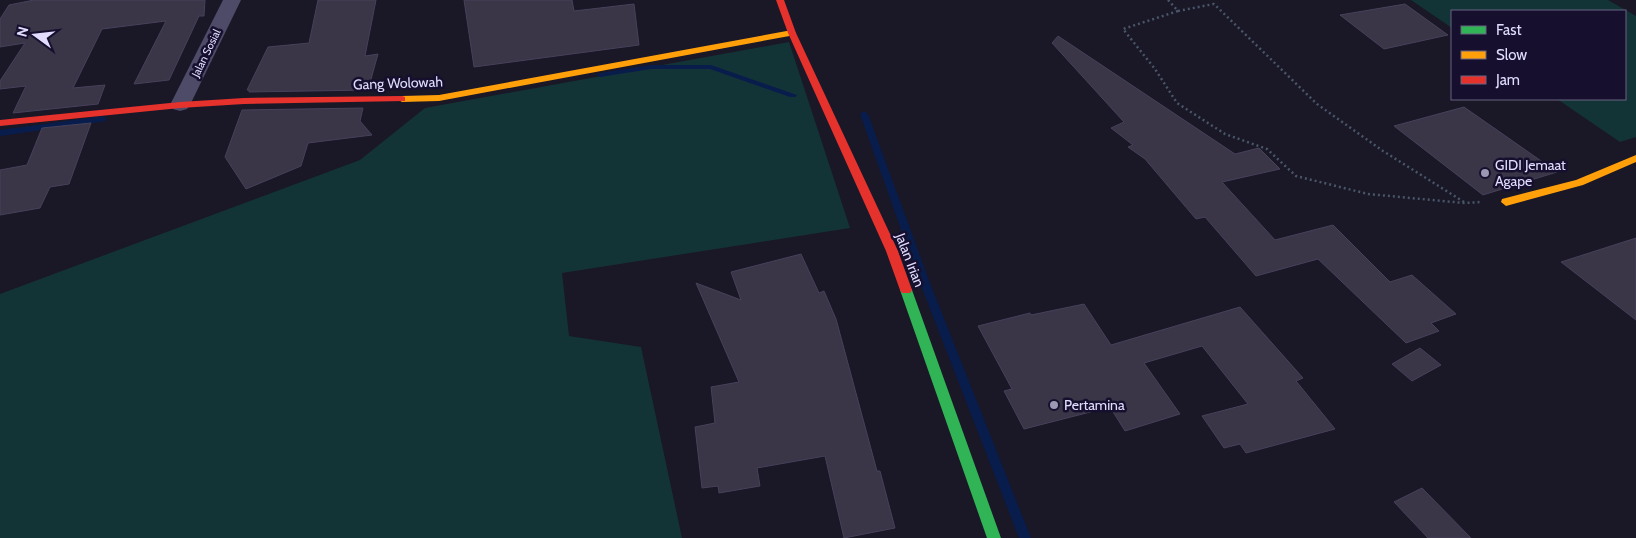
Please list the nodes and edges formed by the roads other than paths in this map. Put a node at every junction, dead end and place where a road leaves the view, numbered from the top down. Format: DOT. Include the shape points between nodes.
graph roads {
  1 [pos="232,0"];
  2 [pos="780,0"];
  3 [pos="792,33"];
  4 [pos="180,105"];
  5 [pos="0,123"];
  6 [pos="1636,158"];
  7 [pos="1506,202"];
  8 [pos="994,538"];
  1 -- 4 [label="street, Jalan Sosial"];
  2 -- 3 [label="street, Jalan Irian"];
  3 -- 4 [label="street, Gang Wolowah" via="439,98"];
  3 -- 8 [label="street, Jalan Irian" via="892,251"];
  4 -- 5 [label="street, Gang Wolowah"];
  6 -- 7 [label="street" via="1579,183"];
}
